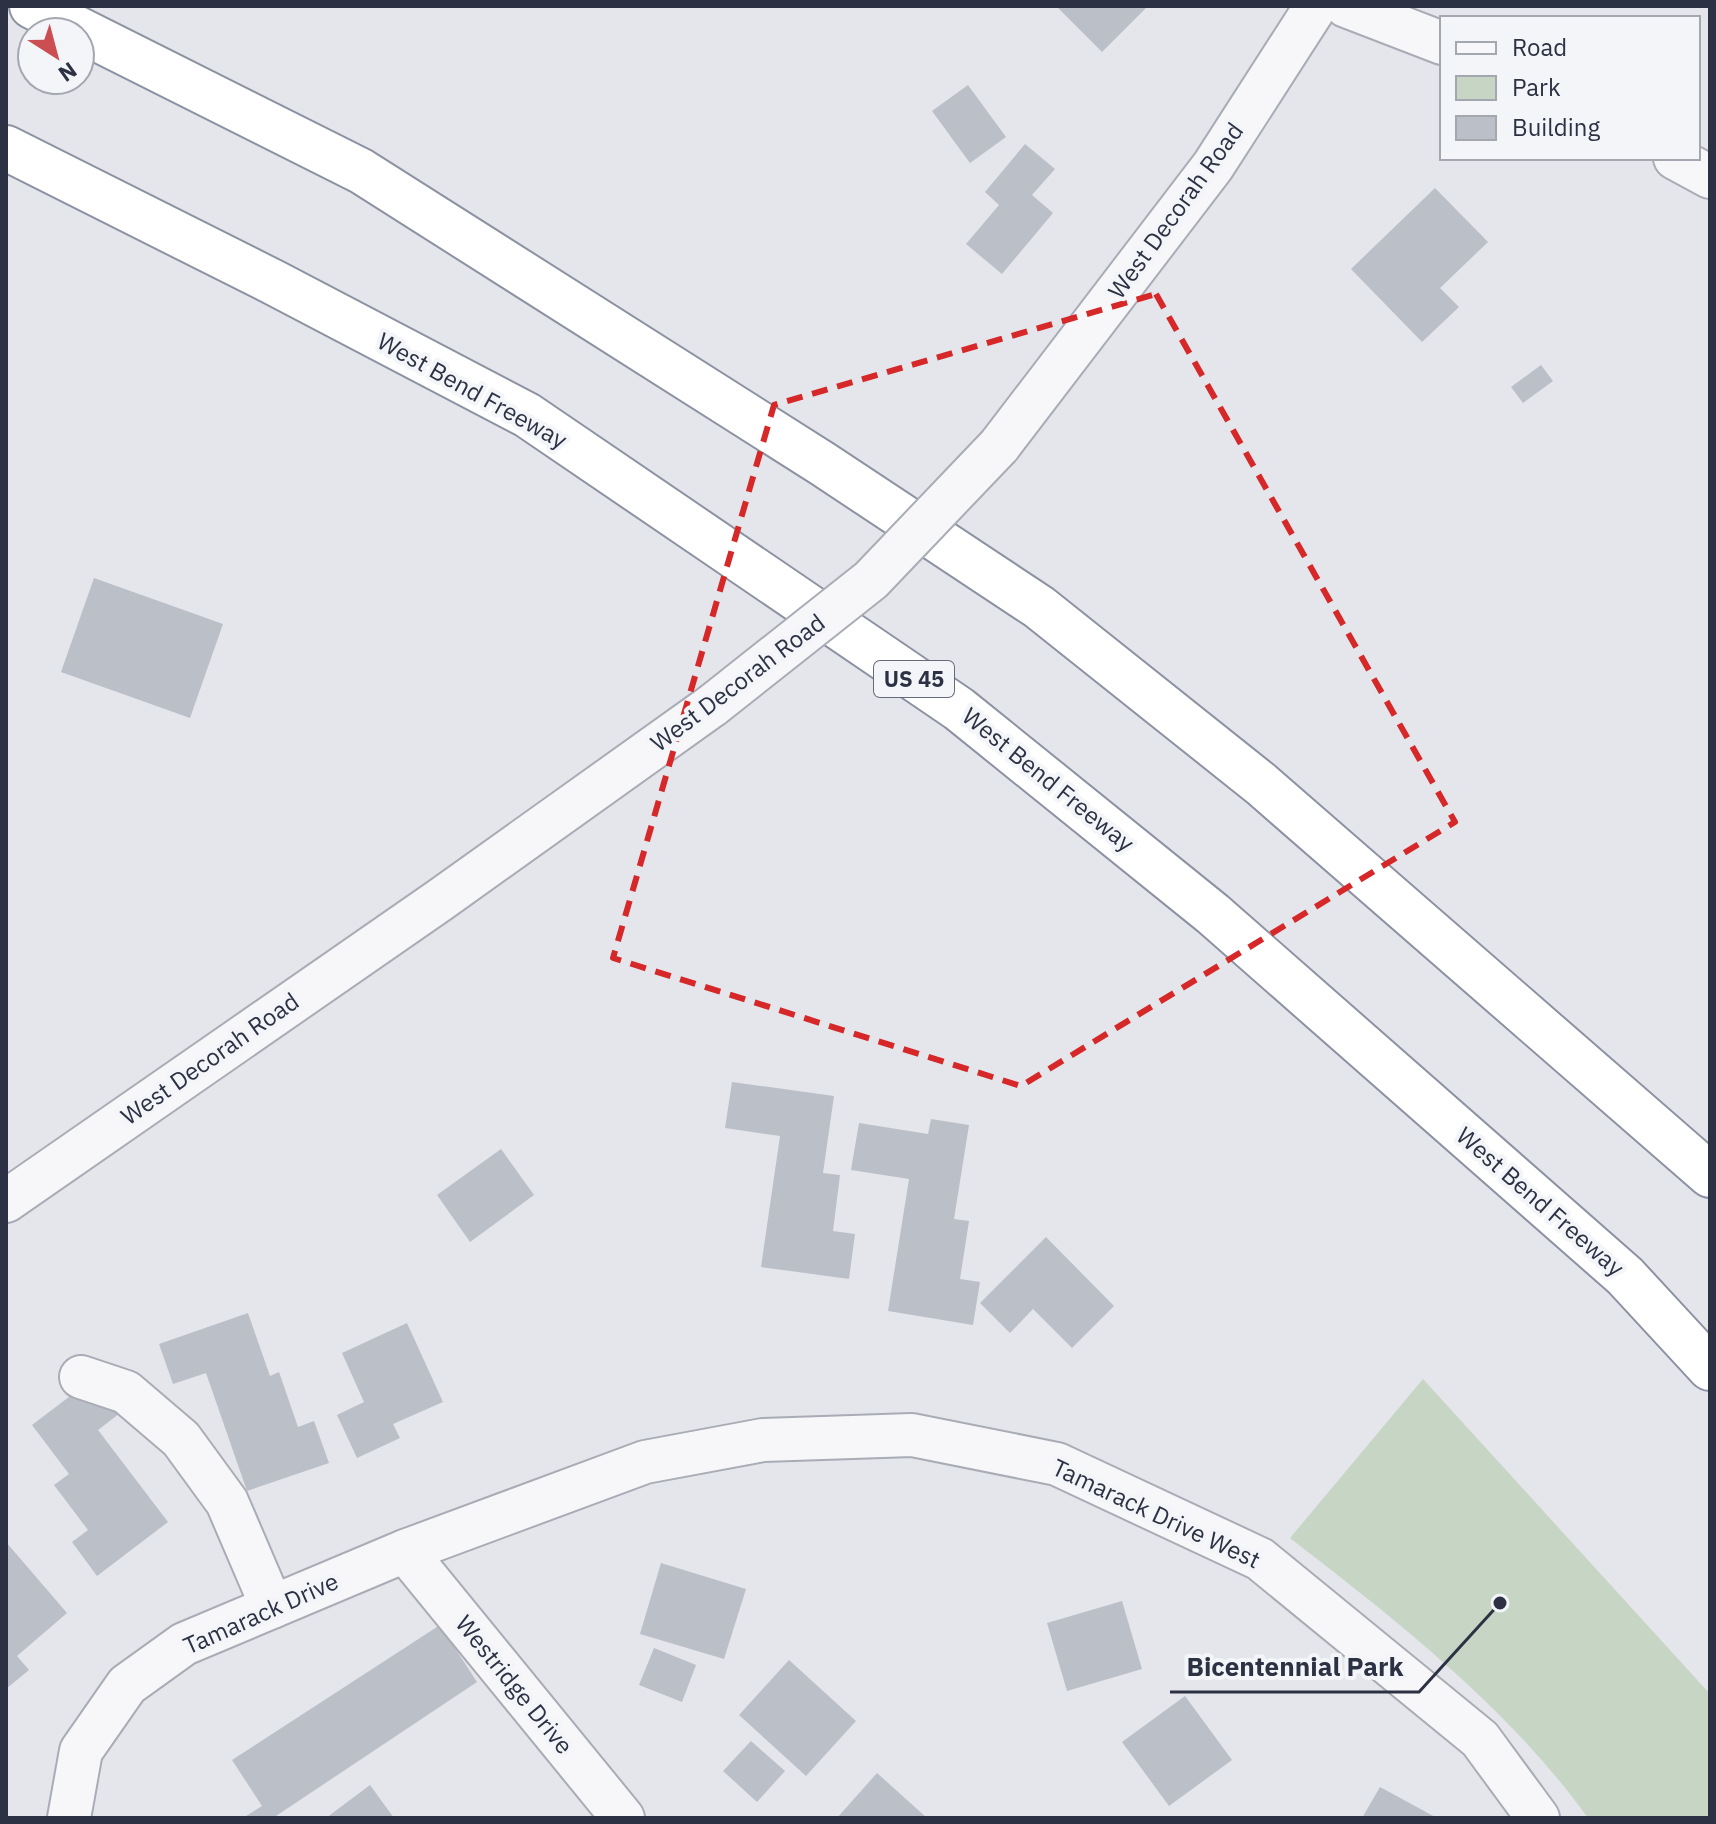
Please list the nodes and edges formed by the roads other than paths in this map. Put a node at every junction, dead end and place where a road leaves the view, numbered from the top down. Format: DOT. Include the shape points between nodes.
graph roads {
  1 [pos="32,6"];
  2 [pos="1316,6"];
  3 [pos="1346,6"];
  4 [pos="1440,42"];
  5 [pos="6,148"];
  6 [pos="1679,160"];
  7 [pos="1710,177"];
  8 [pos="1710,1175"];
  9 [pos="6,1201"];
  10 [pos="1710,1368"];
  11 [pos="81,1377"];
  12 [pos="405,1551"];
  13 [pos="272,1607"];
  14 [pos="69,1818"];
  15 [pos="623,1818"];
  16 [pos="1538,1818"];
  1 -- 8 [label="highway" via="361,171 1039,607 1261,784"];
  2 -- 9 [label="street, West Decorah Road, bridge" via="1213,166 999,446 871,580 713,705"];
  3 -- 4 [label="street"];
  5 -- 10 [label="highway, West Bend Freeway / US 45" via="527,415 959,709 1213,914 1625,1276"];
  6 -- 7 [label="street"];
  11 -- 13 [label="street" via="126,1392 181,1439 227,1502"];
  12 -- 13 [label="street, Tamarack Drive"];
  12 -- 15 [label="street, Westridge Drive"];
  12 -- 16 [label="street, Tamarack Drive West" via="645,1462 763,1440 912,1435 1057,1464 1260,1559 1480,1739"];
  13 -- 14 [label="street, Tamarack Drive" via="184,1644 127,1685 81,1751"];
}
